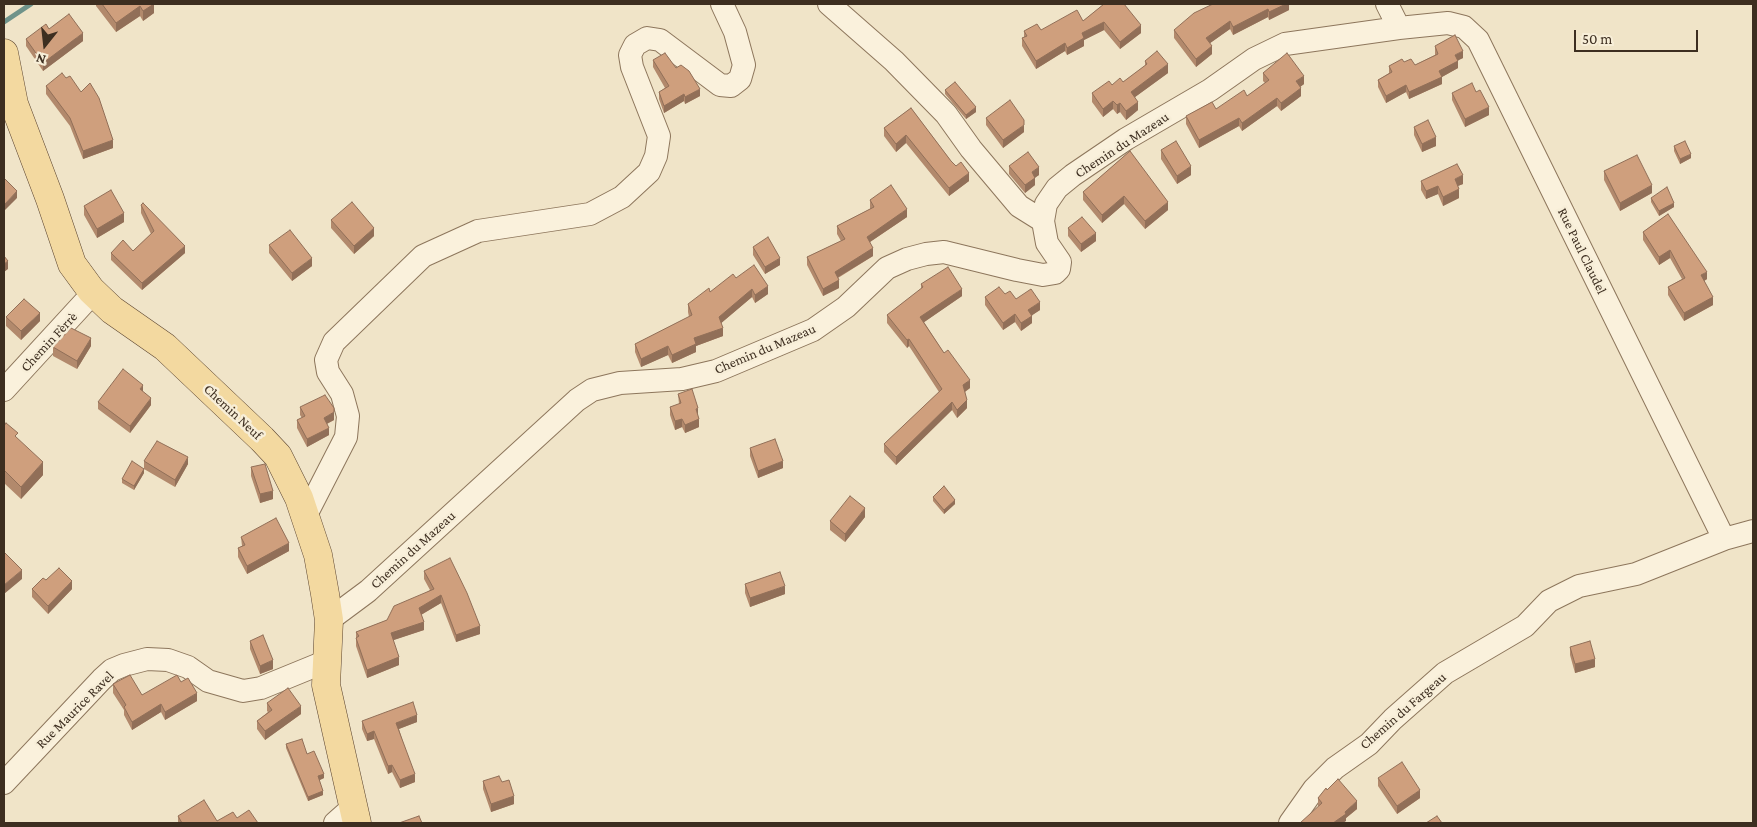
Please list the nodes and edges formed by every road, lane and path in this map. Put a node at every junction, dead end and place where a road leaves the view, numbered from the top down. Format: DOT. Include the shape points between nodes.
graph roads {
  1 [pos="722,4"];
  2 [pos="829,4"];
  3 [pos="1387,4"];
  4 [pos="1399,28"];
  5 [pos="4,53"];
  6 [pos="9,110"];
  7 [pos="1043,221"];
  8 [pos="94,293"];
  9 [pos="4,390"];
  10 [pos="306,515"];
  11 [pos="1753,531"];
  12 [pos="1724,539"];
  13 [pos="329,620"];
  14 [pos="327,661"];
  15 [pos="4,783"];
  16 [pos="349,818"];
  17 [pos="1290,823"];
  1 -- 10 [label="street" via="735,32 744,65 740,79 731,86 713,81 660,40 647,38 635,45 630,55 632,67 659,136 649,172 622,197 590,214 478,231 423,256 334,342 326,360 328,372 342,394 348,416 346,437"];
  2 -- 7 [label="street" via="894,61 946,114 1020,206"];
  3 -- 4 [label="street"];
  4 -- 7 [label="street, Chemin du Mazeau" via="1285,44 1254,59 1073,175 1057,188 1046,204"];
  4 -- 12 [label="street, Rue Paul Claudel" via="1448,23 1464,28 1478,40"];
  5 -- 6 [label="main road, Chemin Neuf"];
  6 -- 8 [label="main road, Chemin Neuf" via="50,199 72,264"];
  7 -- 13 [label="street, Chemin du Mazeau" via="1047,243 1060,262 1055,273 1044,275 1017,270 944,252 907,259 887,268 846,307 813,330 716,371 682,379 612,384 592,390 368,592"];
  8 -- 9 [label="street, Chemin Fèrrè"];
  8 -- 10 [label="main road, Chemin Neuf" via="112,310 165,347 262,439 278,456"];
  10 -- 13 [label="main road, Chemin Neuf" via="318,555"];
  11 -- 12 [label="street, Chemin du Fargeau"];
  12 -- 17 [label="street, Chemin du Fargeau" via="1636,574 1579,586 1549,601 1525,626 1445,673 1369,744 1335,768 1314,789"];
  13 -- 14 [label="main road, Chemin Neuf"];
  14 -- 15 [label="street, Rue Maurice Ravel" via="261,688 243,691 208,681 188,667 168,660 146,659 124,665 102,679"];
  14 -- 16 [label="main road, Chemin Neuf" via="326,685"];
}
